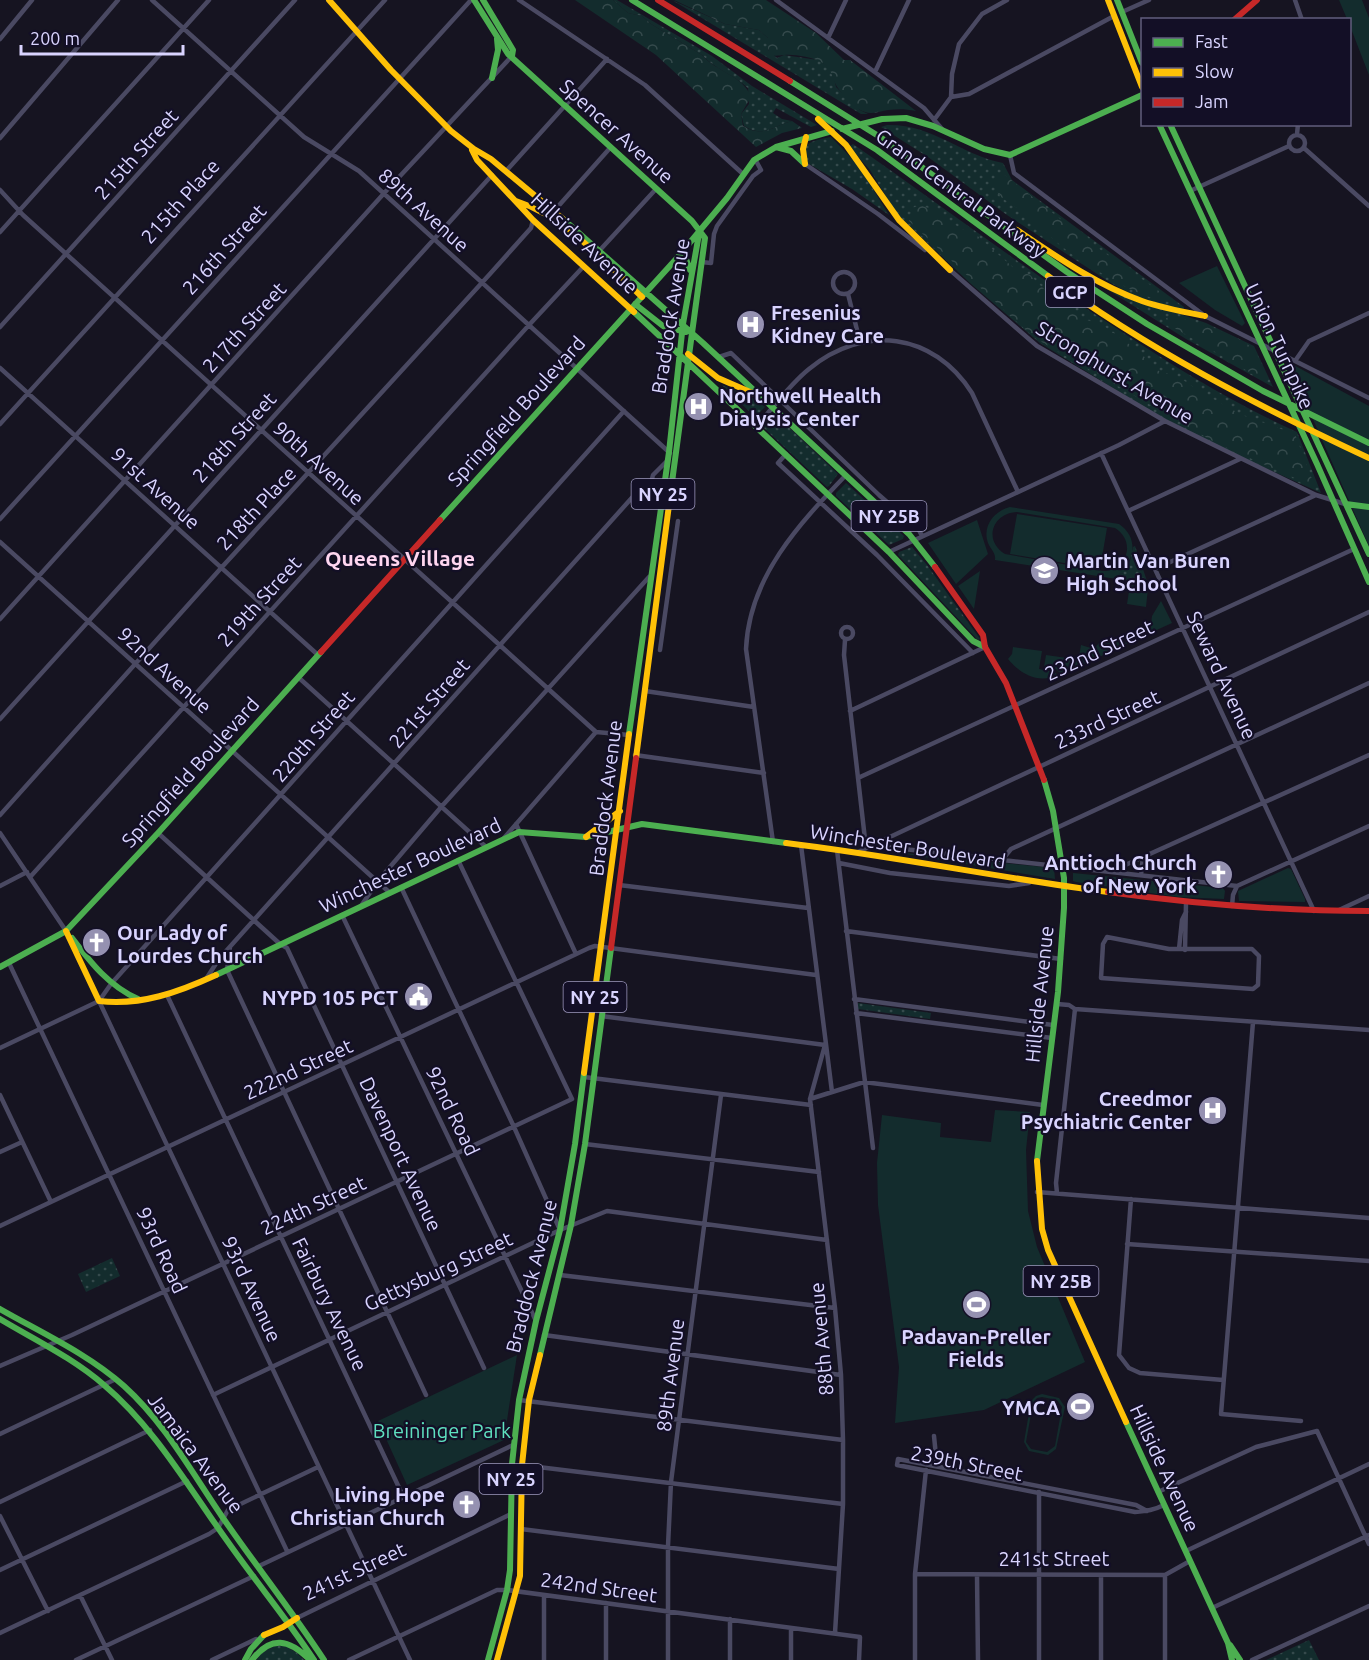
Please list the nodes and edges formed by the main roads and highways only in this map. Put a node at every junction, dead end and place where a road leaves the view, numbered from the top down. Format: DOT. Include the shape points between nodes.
graph roads {
  1 [pos="329,0"];
  2 [pos="472,0"];
  3 [pos="483,0"];
  4 [pos="632,0"];
  5 [pos="658,0"];
  6 [pos="1108,0"];
  7 [pos="1117,0"];
  8 [pos="1257,0"];
  9 [pos="1236,18"];
  10 [pos="497,38"];
  11 [pos="512,56"];
  12 [pos="1141,58"];
  13 [pos="492,78"];
  14 [pos="1141,82"];
  15 [pos="1141,96"];
  16 [pos="802,104"];
  17 [pos="1160,126"];
  18 [pos="1171,126"];
  19 [pos="806,137"];
  20 [pos="776,147"];
  21 [pos="472,150"];
  22 [pos="932,173"];
  23 [pos="516,201"];
  24 [pos="700,231"];
  25 [pos="677,258"];
  26 [pos="950,270"];
  27 [pos="691,276"];
  28 [pos="644,294"];
  29 [pos="633,306"];
  30 [pos="1205,316"];
  31 [pos="683,324"];
  32 [pos="683,332"];
  33 [pos="692,333"];
  34 [pos="679,354"];
  35 [pos="690,354"];
  36 [pos="689,362"];
  37 [pos="764,398"];
  38 [pos="1368,442"];
  39 [pos="1369,458"];
  40 [pos="1346,504"];
  41 [pos="1369,507"];
  42 [pos="1369,554"];
  43 [pos="1369,582"];
  44 [pos="985,647"];
  45 [pos="640,648"];
  46 [pos="651,650"];
  47 [pos="620,812"];
  48 [pos="626,828"];
  49 [pos="617,830"];
  50 [pos="586,837"];
  51 [pos="1065,887"];
  52 [pos="1369,911"];
  53 [pos="66,931"];
  54 [pos="0,968"];
  55 [pos="138,999"];
  56 [pos="99,1001"];
  57 [pos="0,1309"];
  58 [pos="0,1319"];
  59 [pos="297,1618"];
  60 [pos="289,1623"];
  61 [pos="1228,1643"];
  62 [pos="245,1660"];
  63 [pos="252,1660"];
  64 [pos="312,1660"];
  65 [pos="324,1660"];
  66 [pos="488,1660"];
  67 [pos="497,1660"];
  68 [pos="1232,1660"];
  69 [pos="1240,1660"];
  1 -- 21 [label="main road, Hillside Avenue" via="398,79"];
  2 -- 10 [label="main road, Spencer Avenue"];
  3 -- 11 [label="main road, Spencer Avenue" via="513,50"];
  4 -- 16 [label="main road, Grand Central Parkway / GCP"];
  5 -- 22 [label="main road, Grand Central Parkway / GCP"];
  6 -- 14 [label="main road"];
  7 -- 12 [label="main road"];
  8 -- 9 [label="main road"];
  10 -- 11 [label="main road, Spencer Avenue"];
  10 -- 13 [label="main road"];
  11 -- 24 [label="main road, Spencer Avenue"];
  15 -- 19 [label="main road, Springfield Boulevard" via="1010,155 997,154 932,123 908,118 894,117"];
  16 -- 26 [label="main road" via="846,145 899,220"];
  16 -- 39 [label="main road, Grand Central Parkway / GCP" via="877,150 1099,311 1276,414"];
  17 -- 43 [label="main road, Union Turnpike"];
  18 -- 40 [label="main road, Union Turnpike"];
  19 -- 20 [label="main road, Springfield Boulevard"];
  19 -- 20 [label="main road" via="805,164 790,151"];
  20 -- 24 [label="main road, Springfield Boulevard" via="755,159"];
  21 -- 23 [label="main road, Hillside Avenue"];
  21 -- 28 [label="main road, Hillside Avenue" via="491,159 554,211"];
  22 -- 30 [label="main road" via="1049,251 1120,292 1171,310"];
  22 -- 38 [label="main road, Grand Central Parkway / GCP" via="1107,299 1188,349"];
  23 -- 28 [label="main road" via="526,202 554,221"];
  23 -- 29 [label="main road, Hillside Avenue" via="583,267"];
  24 -- 25 [label="main road, Springfield Boulevard"];
  24 -- 27 [label="main road, Braddock Avenue"];
  24 -- 33 [label="main road, Braddock Avenue" via="705,237"];
  25 -- 27 [label="main road" via="688,261"];
  25 -- 28 [label="main road, Springfield Boulevard"];
  27 -- 31 [label="main road, Braddock Avenue"];
  28 -- 29 [label="main road, Springfield Boulevard"];
  28 -- 31 [label="main road, Hillside Avenue"];
  29 -- 32 [label="main road" via="663,326"];
  29 -- 34 [label="main road, Hillside Avenue"];
  29 -- 53 [label="main road, Springfield Boulevard"];
  31 -- 32 [label="main road, Braddock Avenue"];
  31 -- 33 [label="main road, Hillside Avenue"];
  32 -- 33 [label="main road"];
  32 -- 34 [label="main road, Braddock Avenue"];
  33 -- 35 [label="main road, Braddock Avenue / NY 25"];
  33 -- 37 [label="main road, Hillside Avenue / NY 25B"];
  34 -- 35 [label="main road"];
  34 -- 36 [label="main road, Hillside Avenue / NY 25B"];
  34 -- 45 [label="main road, Braddock Avenue / NY 25" via="669,453"];
  35 -- 36 [label="main road, Braddock Avenue / NY 25"];
  35 -- 37 [label="main road" via="718,378"];
  36 -- 44 [label="main road, Hillside Avenue / NY 25B" via="889,552 974,641"];
  36 -- 46 [label="main road, Braddock Avenue / NY 25"];
  37 -- 44 [label="main road, Hillside Avenue / NY 25B" via="913,539 983,635"];
  40 -- 41 [label="main road"];
  40 -- 42 [label="main road, Union Turnpike"];
  44 -- 51 [label="main road, Hillside Avenue / NY 25B" via="1016,705 1040,767 1050,797"];
  45 -- 46 [label="main road"];
  45 -- 47 [label="main road, Braddock Avenue / NY 25"];
  46 -- 48 [label="main road, Braddock Avenue / NY 25"];
  47 -- 49 [label="main road, Braddock Avenue / NY 25"];
  47 -- 50 [label="main road"];
  48 -- 49 [label="main road, Winchester Boulevard"];
  48 -- 51 [label="main road, Winchester Boulevard" via="642,824 866,851"];
  48 -- 67 [label="main road, Braddock Avenue / NY 25" via="585,1144 571,1225 529,1400 522,1465 520,1576"];
  49 -- 50 [label="main road, Winchester Boulevard"];
  49 -- 66 [label="main road, Braddock Avenue / NY 25" via="568,1192 519,1400 513,1445 512,1558"];
  50 -- 55 [label="main road, Winchester Boulevard" via="519,832 186,989"];
  51 -- 52 [label="main road, Winchester Boulevard" via="1186,903"];
  51 -- 61 [label="main road, Hillside Avenue / NY 25B" via="1061,959 1035,1166 1042,1229 1055,1267"];
  53 -- 54 [label="main road, Springfield Boulevard"];
  53 -- 55 [label="main road, 93rd Avenue" via="111,984"];
  53 -- 56 [label="main road, 93rd Avenue"];
  55 -- 56 [label="main road, Winchester Boulevard" via="124,1004"];
  57 -- 59 [label="main road, Jamaica Avenue" via="116,1379 158,1424"];
  58 -- 60 [label="main road, Jamaica Avenue" via="104,1384 150,1430"];
  59 -- 60 [label="main road, 241st Street"];
  59 -- 65 [label="main road, Jamaica Avenue"];
  60 -- 62 [label="main road, 241st Street" via="264,1635"];
  60 -- 64 [label="main road, Jamaica Avenue"];
  61 -- 68 [label="main road, Hillside Avenue / NY 25B"];
  61 -- 69 [label="main road, Hillside Avenue / NY 25B"];
  63 -- 64 [label="main road" via="263,1647 280,1642 297,1647"];
}
